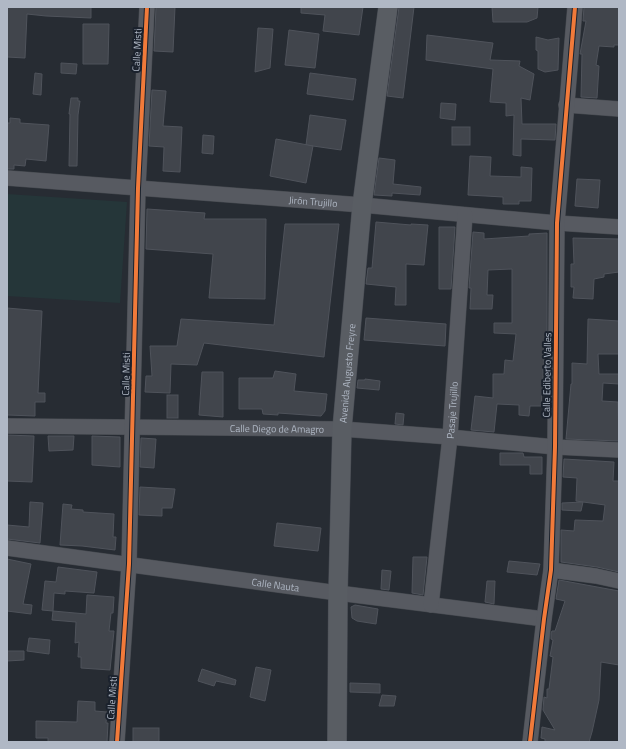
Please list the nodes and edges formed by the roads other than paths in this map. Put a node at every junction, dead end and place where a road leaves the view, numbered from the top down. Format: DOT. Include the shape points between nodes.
graph roads {
  1 [pos="147,7"];
  2 [pos="388,7"];
  3 [pos="575,7"];
  4 [pos="566,105"];
  5 [pos="619,109"];
  6 [pos="7,178"];
  7 [pos="138,188"];
  8 [pos="362,205"];
  9 [pos="465,215"];
  10 [pos="557,223"];
  11 [pos="619,227"];
  12 [pos="7,426"];
  13 [pos="133,426"];
  14 [pos="342,429"];
  15 [pos="450,437"];
  16 [pos="555,447"];
  17 [pos="619,450"];
  18 [pos="7,548"];
  19 [pos="130,564"];
  20 [pos="551,570"];
  21 [pos="619,581"];
  22 [pos="338,593"];
  23 [pos="431,605"];
  24 [pos="544,619"];
  25 [pos="117,742"];
  26 [pos="337,742"];
  27 [pos="530,742"];
  1 -- 7 [label="street, Calle Misti"];
  2 -- 8 [label="main road, Avenida Augusto Freyre"];
  3 -- 4 [label="street, Calle Ediberto Valles"];
  4 -- 5 [label="street"];
  4 -- 10 [label="street, Calle Ediberto Valles"];
  6 -- 7 [label="street, Jirón Trujillo"];
  7 -- 8 [label="street, Jirón Trujillo"];
  7 -- 13 [label="street, Calle Misti"];
  8 -- 9 [label="street, Jirón Trujillo"];
  8 -- 14 [label="main road, Avenida Augusto Freyre"];
  9 -- 10 [label="street, Jirón Trujillo"];
  9 -- 15 [label="street, Pasaje Trujillo"];
  10 -- 11 [label="street, Jirón Trujillo"];
  10 -- 16 [label="street, Calle Ediberto Valles"];
  12 -- 13 [label="street, Calle Diego de Amagro"];
  13 -- 14 [label="street, Calle Diego de Amagro"];
  13 -- 19 [label="street, Calle Misti"];
  14 -- 15 [label="street, Calle Diego de Amagro"];
  14 -- 22 [label="main road, Avenida Augusto Freyre"];
  15 -- 16 [label="street, Calle Diego de Amagro"];
  15 -- 23 [label="street, Pasaje Trujillo"];
  16 -- 17 [label="street, Calle Diego de Amagro"];
  16 -- 20 [label="street, Calle Ediberto Valles"];
  18 -- 19 [label="street, Calle Nauta"];
  19 -- 22 [label="street, Calle Nauta"];
  19 -- 25 [label="street, Calle Misti"];
  20 -- 21 [label="street"];
  20 -- 24 [label="street, Calle Ediberto Valles"];
  22 -- 23 [label="street, Calle Nauta"];
  22 -- 26 [label="main road, Avenida Augusto Freyre"];
  23 -- 24 [label="street, Calle Nauta"];
  24 -- 27 [label="street, Calle Ediberto Valles"];
}
